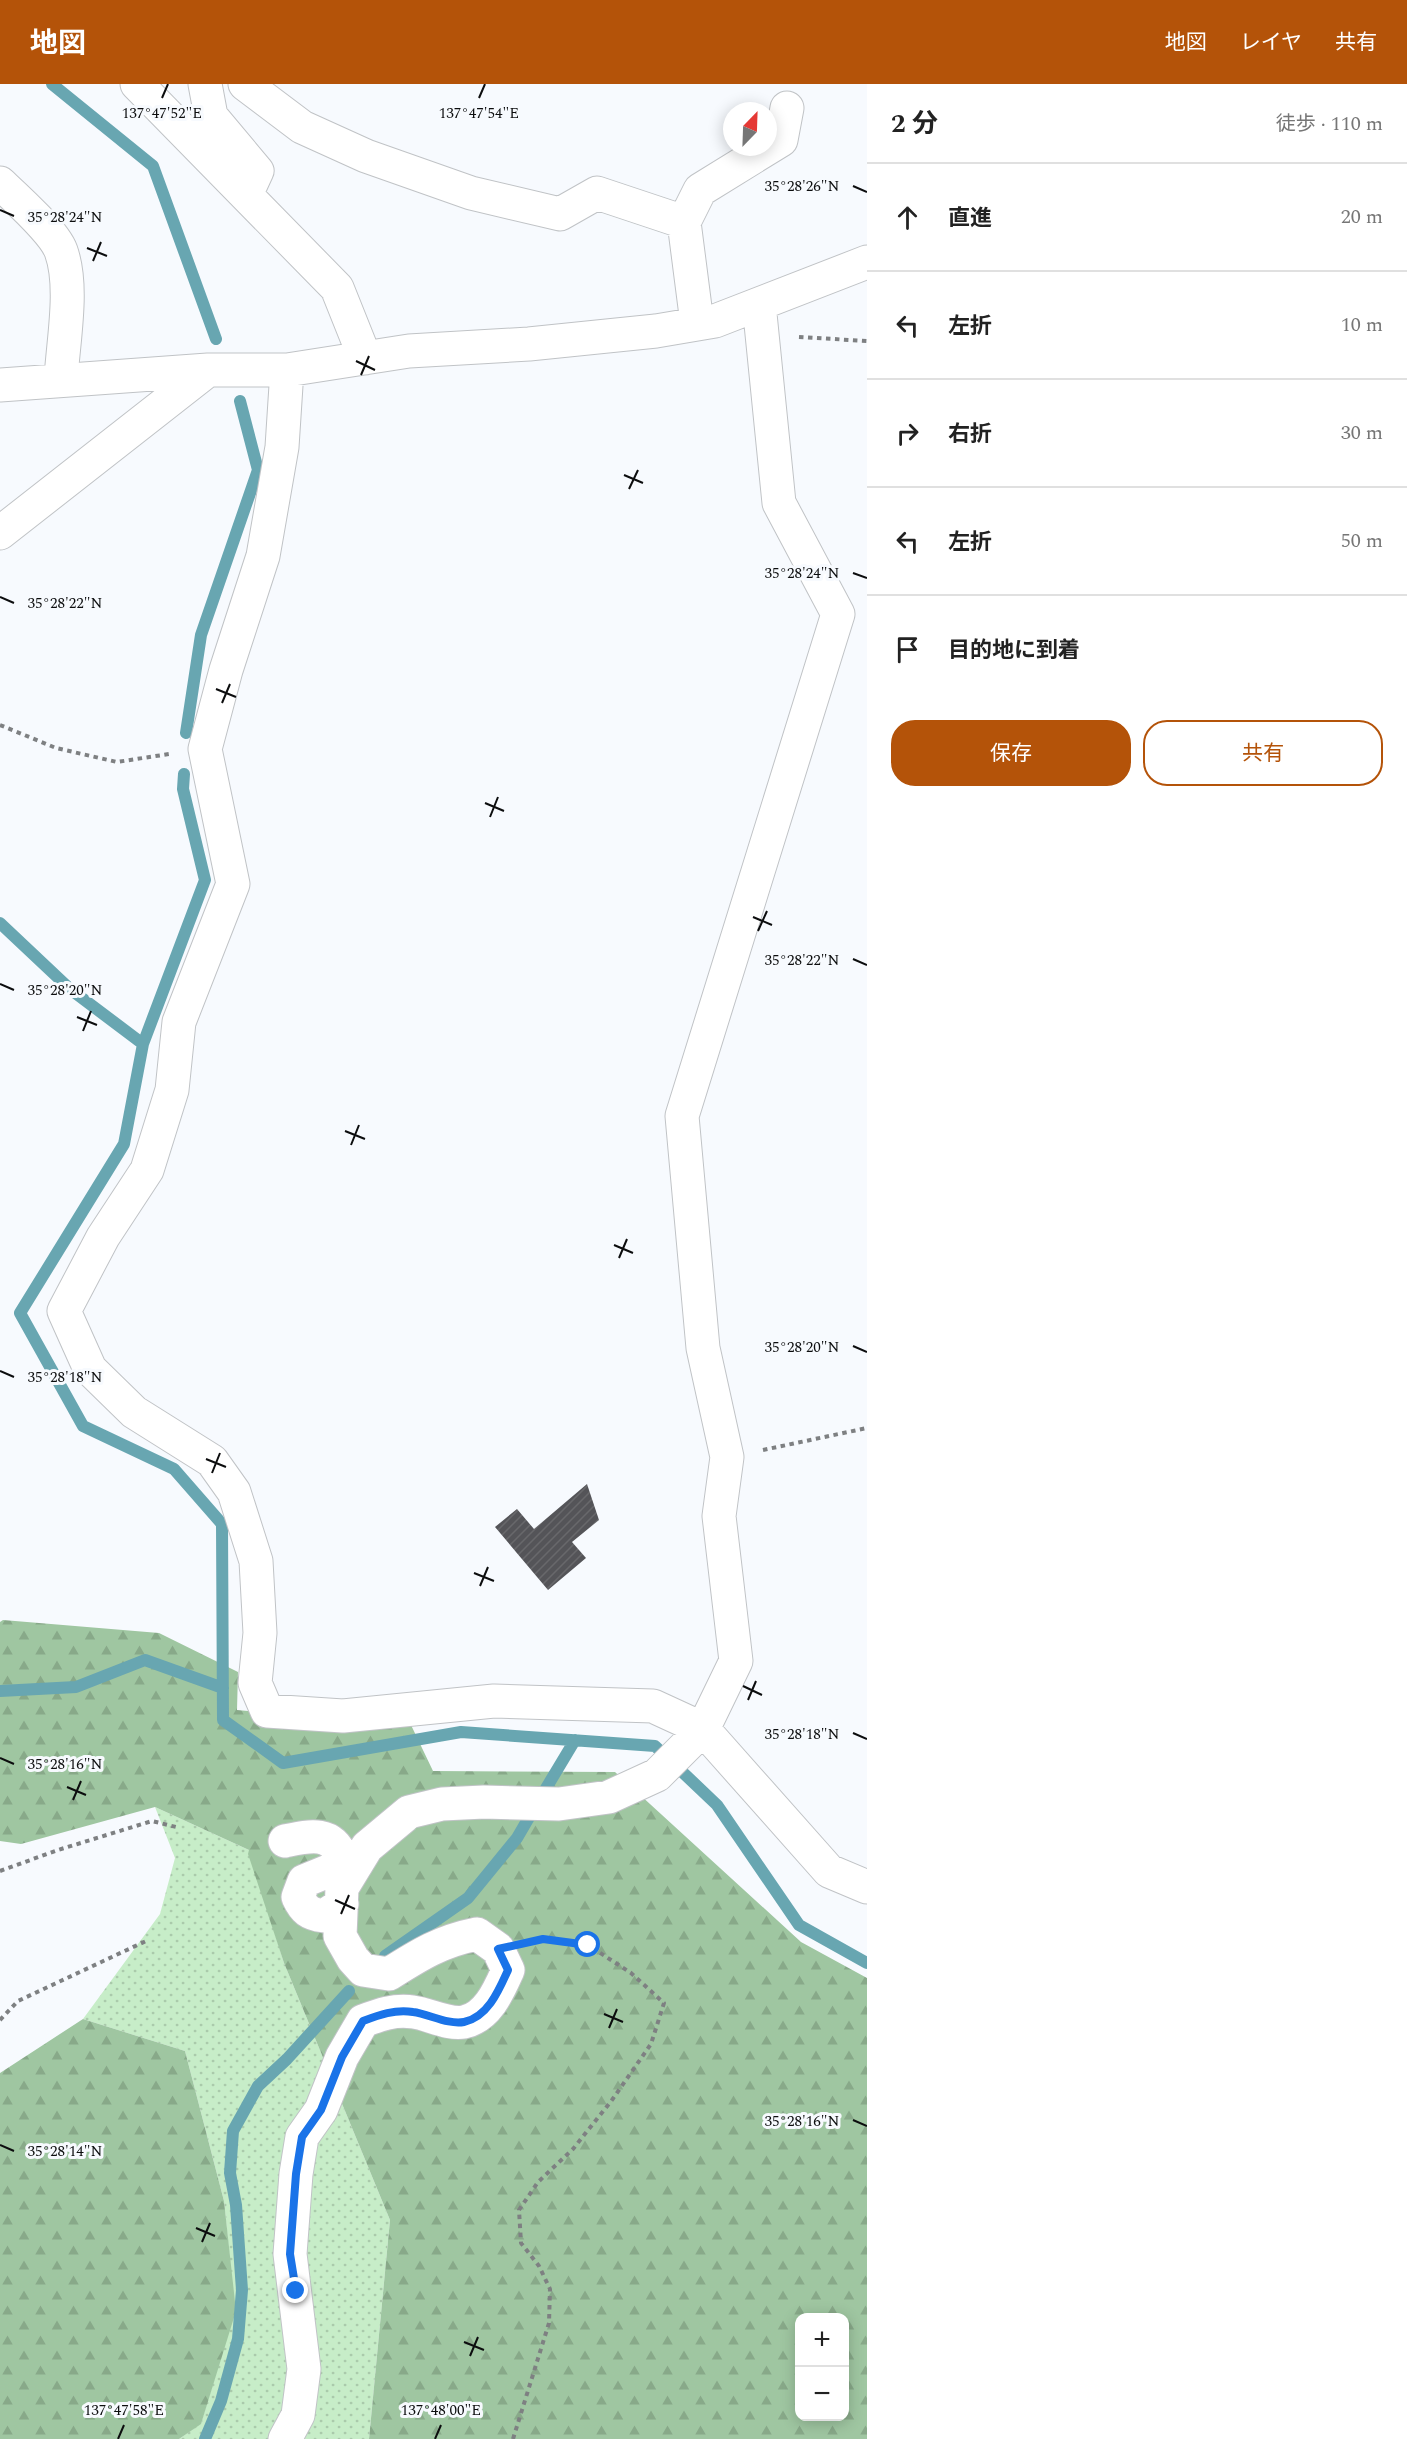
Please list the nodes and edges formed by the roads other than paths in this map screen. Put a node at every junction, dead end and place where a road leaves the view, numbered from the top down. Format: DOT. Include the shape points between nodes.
graph roads {
  1 [pos="137,84"];
  2 [pos="205,84"];
  3 [pos="245,84"];
  4 [pos="787,108"];
  5 [pos="0,183"];
  6 [pos="246,195"];
  7 [pos="684,222"];
  8 [pos="867,262"];
  9 [pos="761,319"];
  10 [pos="697,324"];
  11 [pos="365,358"];
  12 [pos="208,370"];
  13 [pos="287,370"];
  14 [pos="61,379"];
  15 [pos="0,385"];
  16 [pos="0,533"];
  17 [pos="693,1739"];
  18 [pos="285,1842"];
  19 [pos="867,1887"];
  20 [pos="342,1904"];
  21 [pos="285,2439"];
  1 -- 6 [label="street"];
  2 -- 6 [label="street" via="211,116 257,171"];
  3 -- 7 [label="street" via="302,127 366,156 471,193 560,214 597,193"];
  4 -- 7 [label="street" via="781,140 700,190"];
  5 -- 14 [label="street" via="38,219 61,250 67,286"];
  6 -- 11 [label="street" via="337,288"];
  7 -- 10 [label="street"];
  8 -- 9 [label="street"];
  9 -- 10 [label="street"];
  9 -- 17 [label="street" via="778,503 838,614 682,1116 703,1348 727,1457 719,1516 736,1661"];
  10 -- 11 [label="street"];
  11 -- 13 [label="street"];
  12 -- 13 [label="street"];
  12 -- 14 [label="street"];
  12 -- 16 [label="street"];
  13 -- 17 [label="street" via="282,447 263,556 205,749 233,884 179,1022 172,1090 147,1170 103,1237 64,1311 90,1369 135,1412 212,1461 234,1492 256,1561 260,1633 255,1683 267,1711 343,1716 494,1701 653,1706"];
  14 -- 15 [label="street"];
  17 -- 19 [label="street" via="829,1871"];
  17 -- 20 [label="street" via="657,1775 609,1797 560,1804 442,1804 409,1812 367,1847 342,1888"];
  18 -- 20 [label="street" via="307,1836 328,1839 338,1847 342,1858 338,1867 304,1881 298,1896 311,1914 324,1916"];
  20 -- 21 [label="street" via="340,1936 363,1970 389,1974 429,1948 477,1934 498,1949 508,1970 497,1995 482,2013 463,2022 413,2012 390,2012 363,2021 342,2057 321,2110 302,2137 290,2254 304,2369 298,2415"];
}
